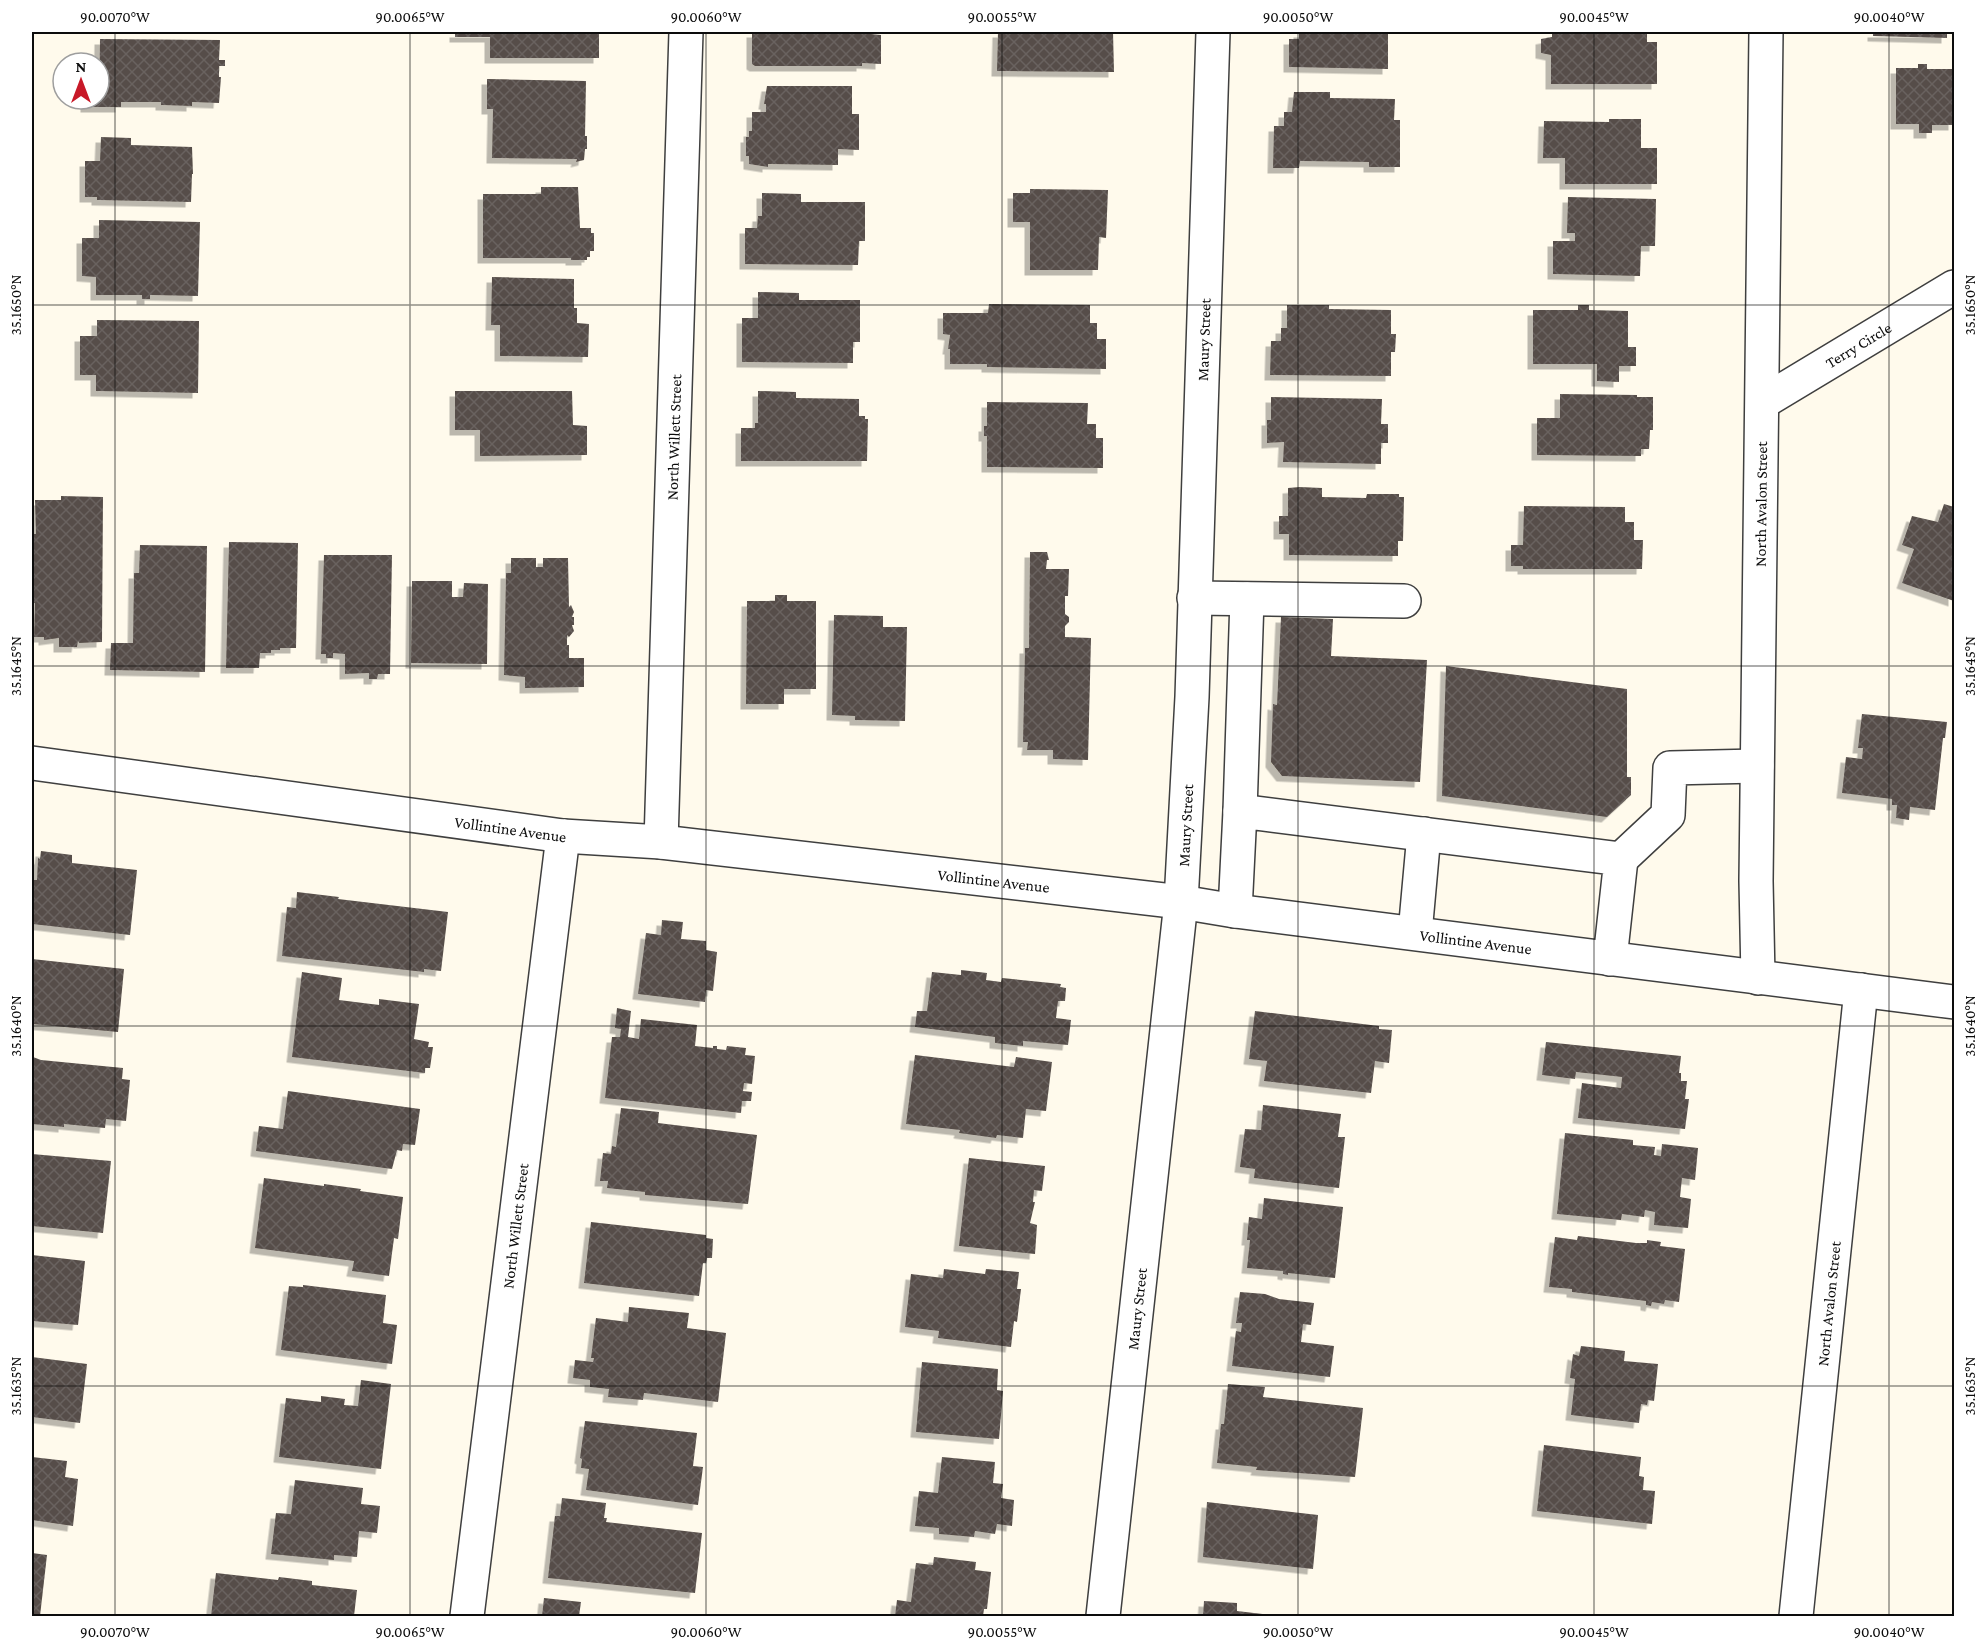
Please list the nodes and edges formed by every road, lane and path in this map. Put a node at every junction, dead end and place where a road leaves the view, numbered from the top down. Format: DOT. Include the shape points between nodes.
graph roads {
  1 [pos="686,32"];
  2 [pos="1213,32"];
  3 [pos="1766,32"];
  4 [pos="1954,287"];
  5 [pos="1763,402"];
  6 [pos="1194,598"];
  7 [pos="1247,599"];
  8 [pos="1404,601"];
  9 [pos="1192,697"];
  10 [pos="1245,700"];
  11 [pos="32,763"];
  12 [pos="1757,766"];
  13 [pos="1240,811"];
  14 [pos="1424,834"];
  15 [pos="563,836"];
  16 [pos="661,842"];
  17 [pos="1621,859"];
  18 [pos="1181,902"];
  19 [pos="1235,910"];
  20 [pos="1415,933"];
  21 [pos="1610,959"];
  22 [pos="1758,978"];
  23 [pos="1861,990"];
  24 [pos="1954,1002"];
  25 [pos="468,1617"];
  26 [pos="1103,1617"];
  27 [pos="1796,1617"];
  1 -- 16 [label="street, North Willett Street"];
  2 -- 6 [label="street, Maury Street"];
  3 -- 5 [label="street, North Avalon Street"];
  4 -- 5 [label="street, Terry Circle"];
  5 -- 12 [label="street, North Avalon Street"];
  6 -- 7 [label="street"];
  6 -- 9 [label="street, Maury Street"];
  7 -- 8 [label="street"];
  7 -- 10 [label="street"];
  9 -- 10 [label="street"];
  9 -- 18 [label="street, Maury Street"];
  10 -- 13 [label="street"];
  11 -- 15 [label="street, Vollintine Avenue"];
  12 -- 17 [label="street" via="1670,768 1668,815"];
  12 -- 22 [label="street, North Avalon Street"];
  13 -- 14 [label="street"];
  13 -- 19 [label="street"];
  14 -- 17 [label="street"];
  14 -- 20 [label="street"];
  15 -- 16 [label="street, Vollintine Avenue"];
  15 -- 25 [label="street, North Willett Street"];
  16 -- 18 [label="street, Vollintine Avenue"];
  17 -- 21 [label="street"];
  18 -- 19 [label="street, Vollintine Avenue"];
  18 -- 26 [label="street, Maury Street"];
  19 -- 20 [label="street, Vollintine Avenue"];
  20 -- 21 [label="street, Vollintine Avenue"];
  21 -- 22 [label="street, Vollintine Avenue"];
  22 -- 23 [label="street, Vollintine Avenue"];
  23 -- 24 [label="street, Vollintine Avenue"];
  23 -- 27 [label="street, North Avalon Street"];
}
